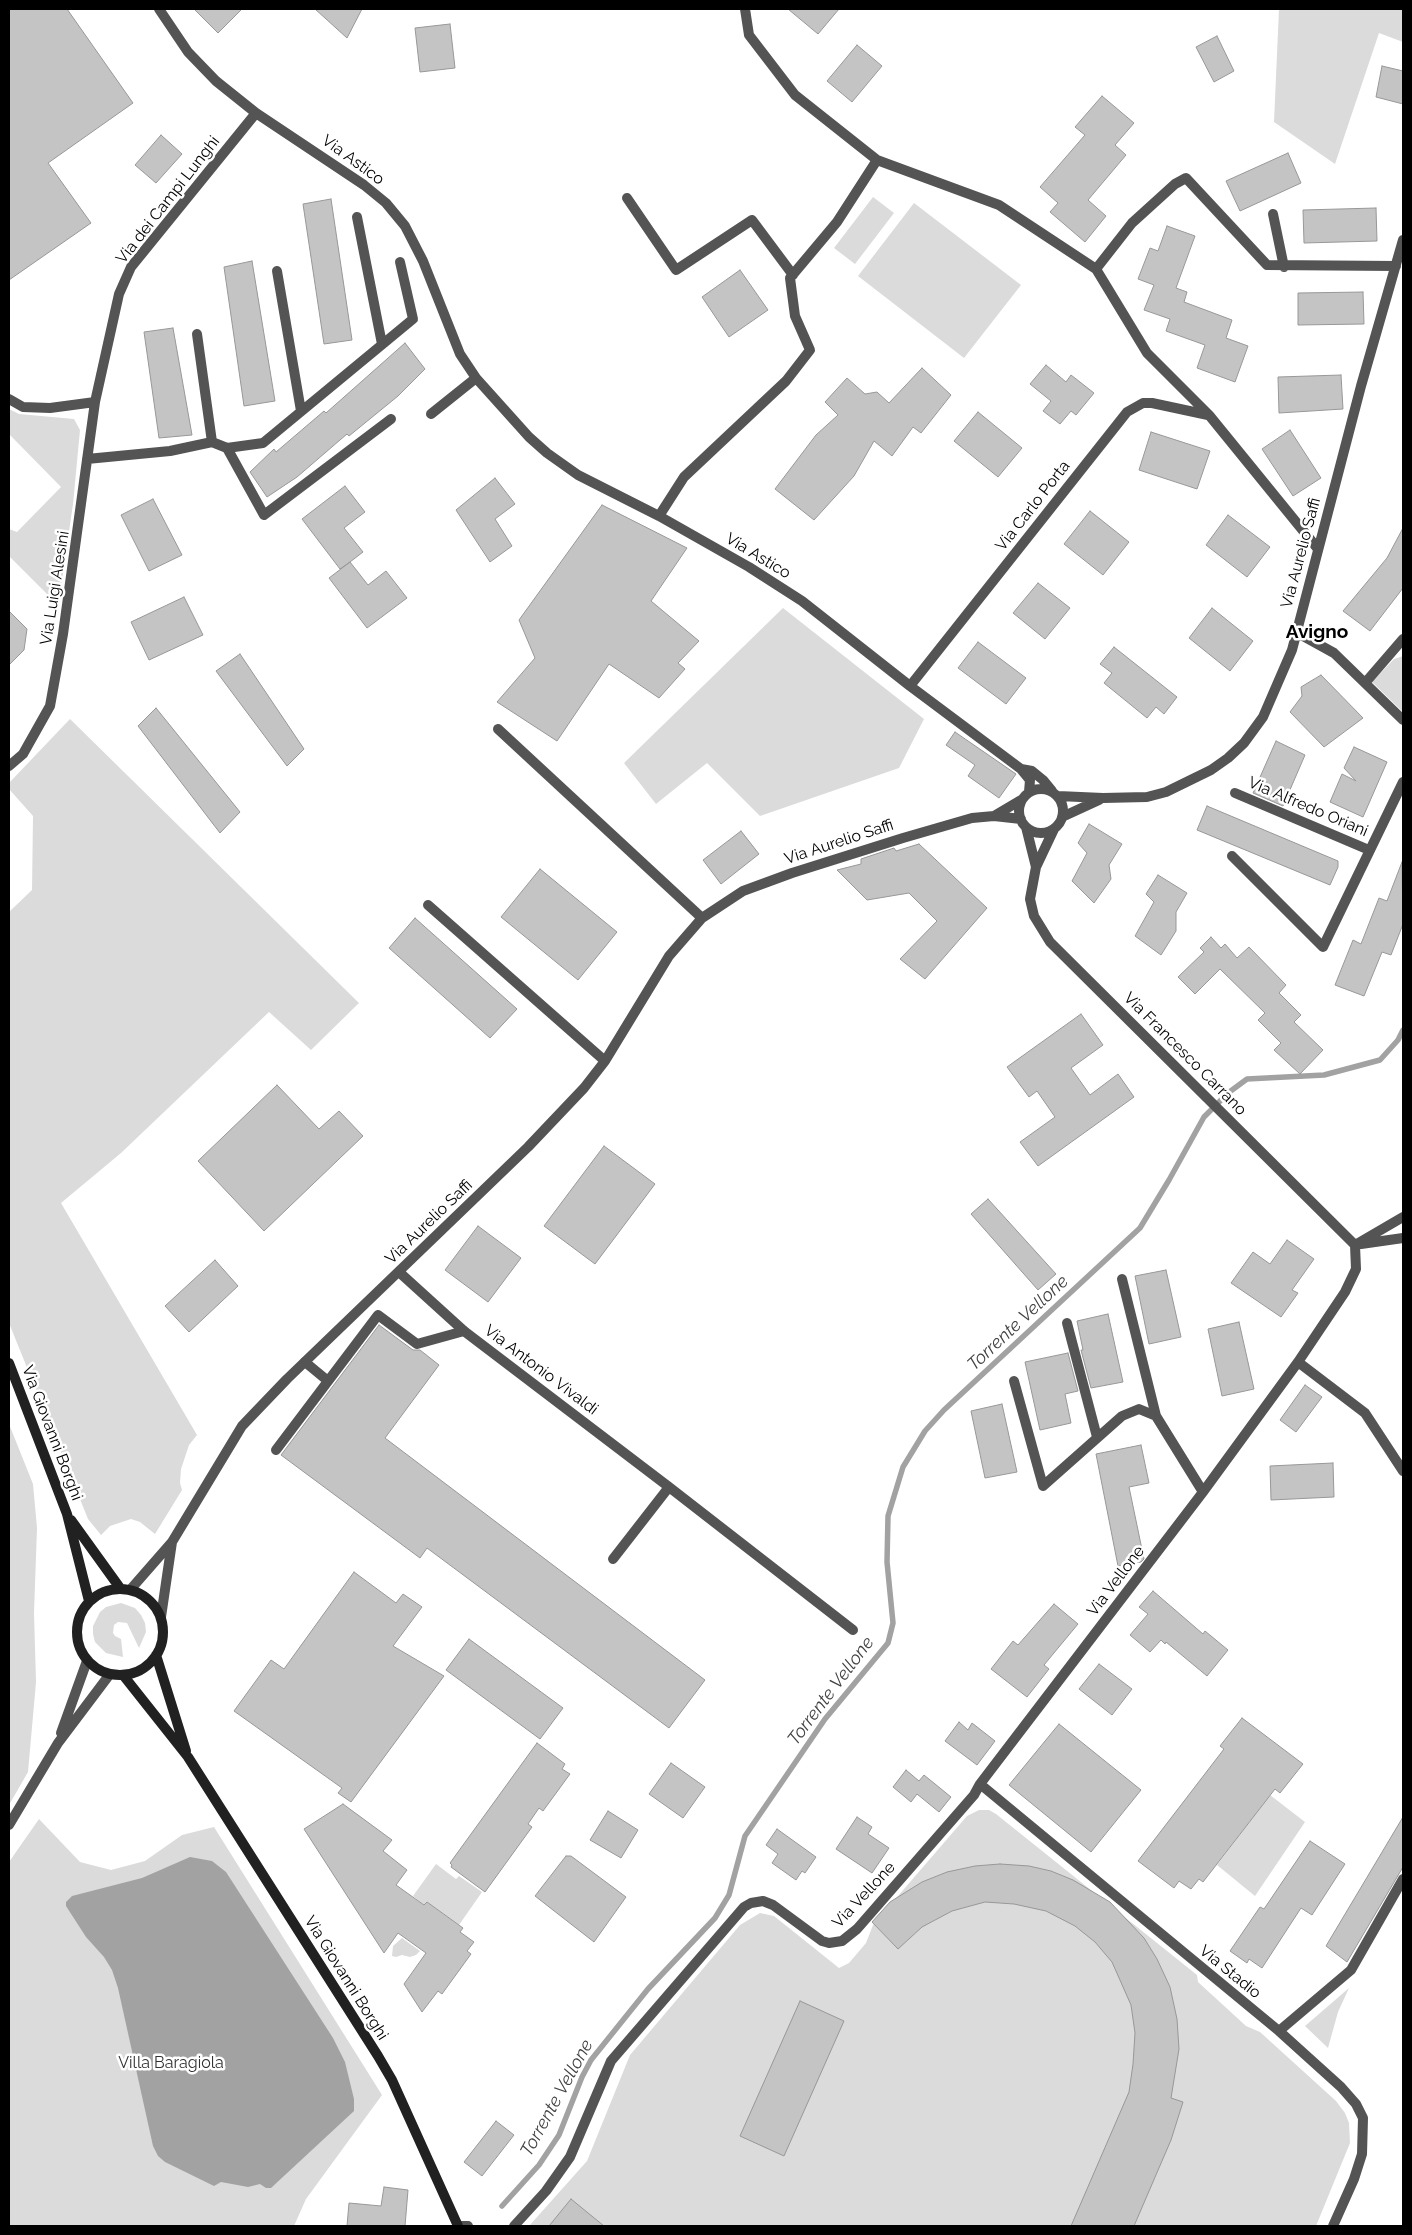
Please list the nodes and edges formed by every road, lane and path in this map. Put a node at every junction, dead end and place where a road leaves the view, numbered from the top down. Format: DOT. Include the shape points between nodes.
graph roads {
  1 [pos="159,9"];
  2 [pos="744,9"];
  3 [pos="256,113"];
  4 [pos="877,160"];
  5 [pos="627,198"];
  6 [pos="1274,214"];
  7 [pos="357,217"];
  8 [pos="1403,240"];
  9 [pos="400,262"];
  10 [pos="1396,266"];
  11 [pos="1284,267"];
  12 [pos="1096,269"];
  13 [pos="277,271"];
  14 [pos="792,275"];
  15 [pos="197,334"];
  16 [pos="382,344"];
  17 [pos="476,378"];
  18 [pos="9,399"];
  19 [pos="95,402"];
  20 [pos="301,410"];
  21 [pos="432,414"];
  22 [pos="1209,415"];
  23 [pos="391,419"];
  24 [pos="212,442"];
  25 [pos="227,448"];
  26 [pos="87,460"];
  27 [pos="659,516"];
  28 [pos="1318,549"];
  29 [pos="1296,632"];
  30 [pos="1403,639"];
  31 [pos="1399,650"];
  32 [pos="1365,683"];
  33 [pos="910,686"];
  34 [pos="1403,720"];
  35 [pos="498,729"];
  36 [pos="9,766"];
  37 [pos="1021,769"];
  38 [pos="1403,782"];
  39 [pos="1029,792"];
  40 [pos="1235,793"];
  41 [pos="1055,794"];
  42 [pos="1103,798"];
  43 [pos="1021,800"];
  44 [pos="994,816"];
  45 [pos="1062,817"];
  46 [pos="1023,823"];
  47 [pos="1054,829"];
  48 [pos="1369,850"];
  49 [pos="1232,856"];
  50 [pos="1036,867"];
  51 [pos="428,905"];
  52 [pos="702,918"];
  53 [pos="605,1061"];
  54 [pos="1403,1217"];
  55 [pos="1403,1238"];
  56 [pos="1355,1245"];
  57 [pos="399,1272"];
  58 [pos="1122,1279"];
  59 [pos="1066,1324"];
  60 [pos="464,1331"];
  61 [pos="305,1362"];
  62 [pos="1298,1362"];
  63 [pos="9,1363"];
  64 [pos="328,1381"];
  65 [pos="1014,1381"];
  66 [pos="1156,1416"];
  67 [pos="1097,1437"];
  68 [pos="276,1450"];
  69 [pos="1403,1471"];
  70 [pos="669,1487"];
  71 [pos="1203,1492"];
  72 [pos="67,1514"];
  73 [pos="172,1542"];
  74 [pos="613,1559"];
  75 [pos="125,1589"];
  76 [pos="89,1601"];
  77 [pos="161,1617"];
  78 [pos="853,1630"];
  79 [pos="156,1655"];
  80 [pos="87,1661"];
  81 [pos="110,1674"];
  82 [pos="123,1675"];
  83 [pos="58,1742"];
  84 [pos="188,1757"];
  85 [pos="980,1784"];
  86 [pos="9,1825"];
  87 [pos="1403,1879"];
  88 [pos="1279,2032"];
  89 [pos="458,2226"];
  90 [pos="468,2226"];
  91 [pos="514,2226"];
  92 [pos="1333,2226"];
  1 -- 3 [label="street, Via Astico" via="188,52 216,81"];
  2 -- 4 [label="street" via="749,35 796,95"];
  3 -- 17 [label="street, Via Astico" via="386,203 405,226 423,261 460,354"];
  3 -- 19 [label="street, Via dei Campi Lunghi" via="131,267 119,294"];
  4 -- 12 [label="street" via="999,205"];
  4 -- 14 [label="street" via="837,222"];
  5 -- 14 [label="street" via="676,270 752,220"];
  6 -- 11 [label="street"];
  7 -- 16 [label="street"];
  8 -- 10 [label="street, Via Aurelio Saffi"];
  9 -- 16 [label="street" via="413,319"];
  10 -- 11 [label="street"];
  10 -- 28 [label="street, Via Aurelio Saffi"];
  11 -- 12 [label="street" via="1267,265 1186,178 1132,223"];
  12 -- 22 [label="street" via="1147,353"];
  13 -- 20 [label="street"];
  14 -- 27 [label="street" via="795,316 810,350 786,381 684,477"];
  15 -- 24 [label="street"];
  16 -- 20 [label="street"];
  17 -- 21 [label="street"];
  17 -- 27 [label="street, Via Astico" via="547,453 578,475"];
  18 -- 19 [label="street" via="23,407 50,408"];
  19 -- 26 [label="street, Via Luigi Alesini"];
  20 -- 25 [label="street" via="263,442"];
  22 -- 28 [label="street"];
  22 -- 33 [label="street, Via Carlo Porta" via="1152,403 1139,405 1127,412"];
  23 -- 25 [label="street" via="264,515"];
  24 -- 25 [label="street"];
  24 -- 26 [label="street" via="170,451"];
  26 -- 36 [label="street, Via Luigi Alesini" via="50,706 23,754"];
  27 -- 33 [label="street, Via Astico" via="802,601"];
  28 -- 29 [label="street, Via Aurelio Saffi"];
  29 -- 32 [label="street" via="1334,653"];
  29 -- 42 [label="street, Via Aurelio Saffi" via="1292,650 1264,717 1244,744 1228,758 1166,792"];
  30 -- 31 [label="street"];
  31 -- 32 [label="street"];
  32 -- 34 [label="street"];
  33 -- 37 [label="street, Via Astico"];
  35 -- 52 [label="street"];
  37 -- 39 [label="street" via="1030,780"];
  37 -- 41 [label="street, Via Astico" via="1032,771"];
  38 -- 48 [label="street, Via Alfredo Oriani"];
  39 -- 41 [label="street, Via Aurelio Saffi" via="1037,789"];
  39 -- 43 [label="street, Via Aurelio Saffi"];
  40 -- 48 [label="street, Via Alfredo Oriani"];
  41 -- 42 [label="street, Via Aurelio Saffi"];
  41 -- 45 [label="street" via="1063,810"];
  42 -- 45 [label="street, Via Aurelio Saffi"];
  43 -- 44 [label="street, Via Aurelio Saffi"];
  43 -- 46 [label="street" via="1019,807"];
  44 -- 46 [label="street, Via Aurelio Saffi"];
  44 -- 52 [label="street, Via Aurelio Saffi" via="972,818 792,873 743,891"];
  45 -- 47 [label="street"];
  46 -- 47 [label="street, Via Aurelio Saffi" via="1040,833"];
  46 -- 50 [label="street, Via Francesco Carrano"];
  47 -- 50 [label="street, Via Francesco Carrano"];
  48 -- 49 [label="street, Via Alfredo Oriani" via="1323,947"];
  50 -- 56 [label="street, Via Francesco Carrano" via="1031,908 1050,942"];
  51 -- 53 [label="street"];
  52 -- 53 [label="street, Via Aurelio Saffi" via="669,956"];
  53 -- 57 [label="street, Via Aurelio Saffi" via="560,1114"];
  54 -- 56 [label="street"];
  55 -- 56 [label="street"];
  56 -- 62 [label="street, Via Vellone" via="1356,1269 1345,1292"];
  57 -- 60 [label="street, Via Antonio Vivaldi"];
  57 -- 61 [label="street, Via Aurelio Saffi"];
  58 -- 66 [label="street"];
  59 -- 67 [label="street"];
  60 -- 64 [label="street" via="417,1344 378,1315"];
  60 -- 70 [label="street, Via Antonio Vivaldi"];
  61 -- 64 [label="street"];
  61 -- 73 [label="street, Via Aurelio Saffi" via="242,1426"];
  62 -- 69 [label="street" via="1364,1413"];
  62 -- 71 [label="street, Via Vellone"];
  63 -- 72 [label="main road, Via Giovanni Borghi"];
  64 -- 68 [label="street"];
  65 -- 67 [label="street" via="1043,1486"];
  66 -- 67 [label="street" via="1138,1409 1122,1416"];
  66 -- 71 [label="street"];
  70 -- 74 [label="street"];
  70 -- 78 [label="street, Via Antonio Vivaldi"];
  71 -- 85 [label="street, Via Vellone"];
  72 -- 75 [label="main road, Via Giovanni Borghi"];
  72 -- 76 [label="main road, Via Giovanni Borghi"];
  73 -- 75 [label="street, Via Aurelio Saffi"];
  73 -- 77 [label="street, Via Aurelio Saffi"];
  75 -- 76 [label="main road" via="109,1590"];
  75 -- 77 [label="main road" via="148,1600"];
  76 -- 80 [label="main road" via="81,1611 76,1637"];
  77 -- 79 [label="main road" via="162,1643"];
  79 -- 82 [label="main road" via="148,1665"];
  79 -- 84 [label="main road, Via Giovanni Borghi"];
  80 -- 81 [label="main road"];
  80 -- 83 [label="street"];
  81 -- 82 [label="main road"];
  81 -- 83 [label="street"];
  82 -- 84 [label="main road, Via Giovanni Borghi"];
  83 -- 86 [label="street"];
  84 -- 89 [label="main road, Via Giovanni Borghi" via="392,2080"];
  85 -- 88 [label="street, Via Stadio"];
  85 -- 91 [label="street, Via Vellone" via="974,1795 848,1938 836,1943 822,1941 764,1901 744,1907 611,2060 570,2157 546,2191"];
  87 -- 88 [label="street" via="1351,1970"];
  88 -- 92 [label="street, Via Stadio" via="1341,2087 1363,2118 1362,2154"];
  89 -- 90 [label="street"];
}
